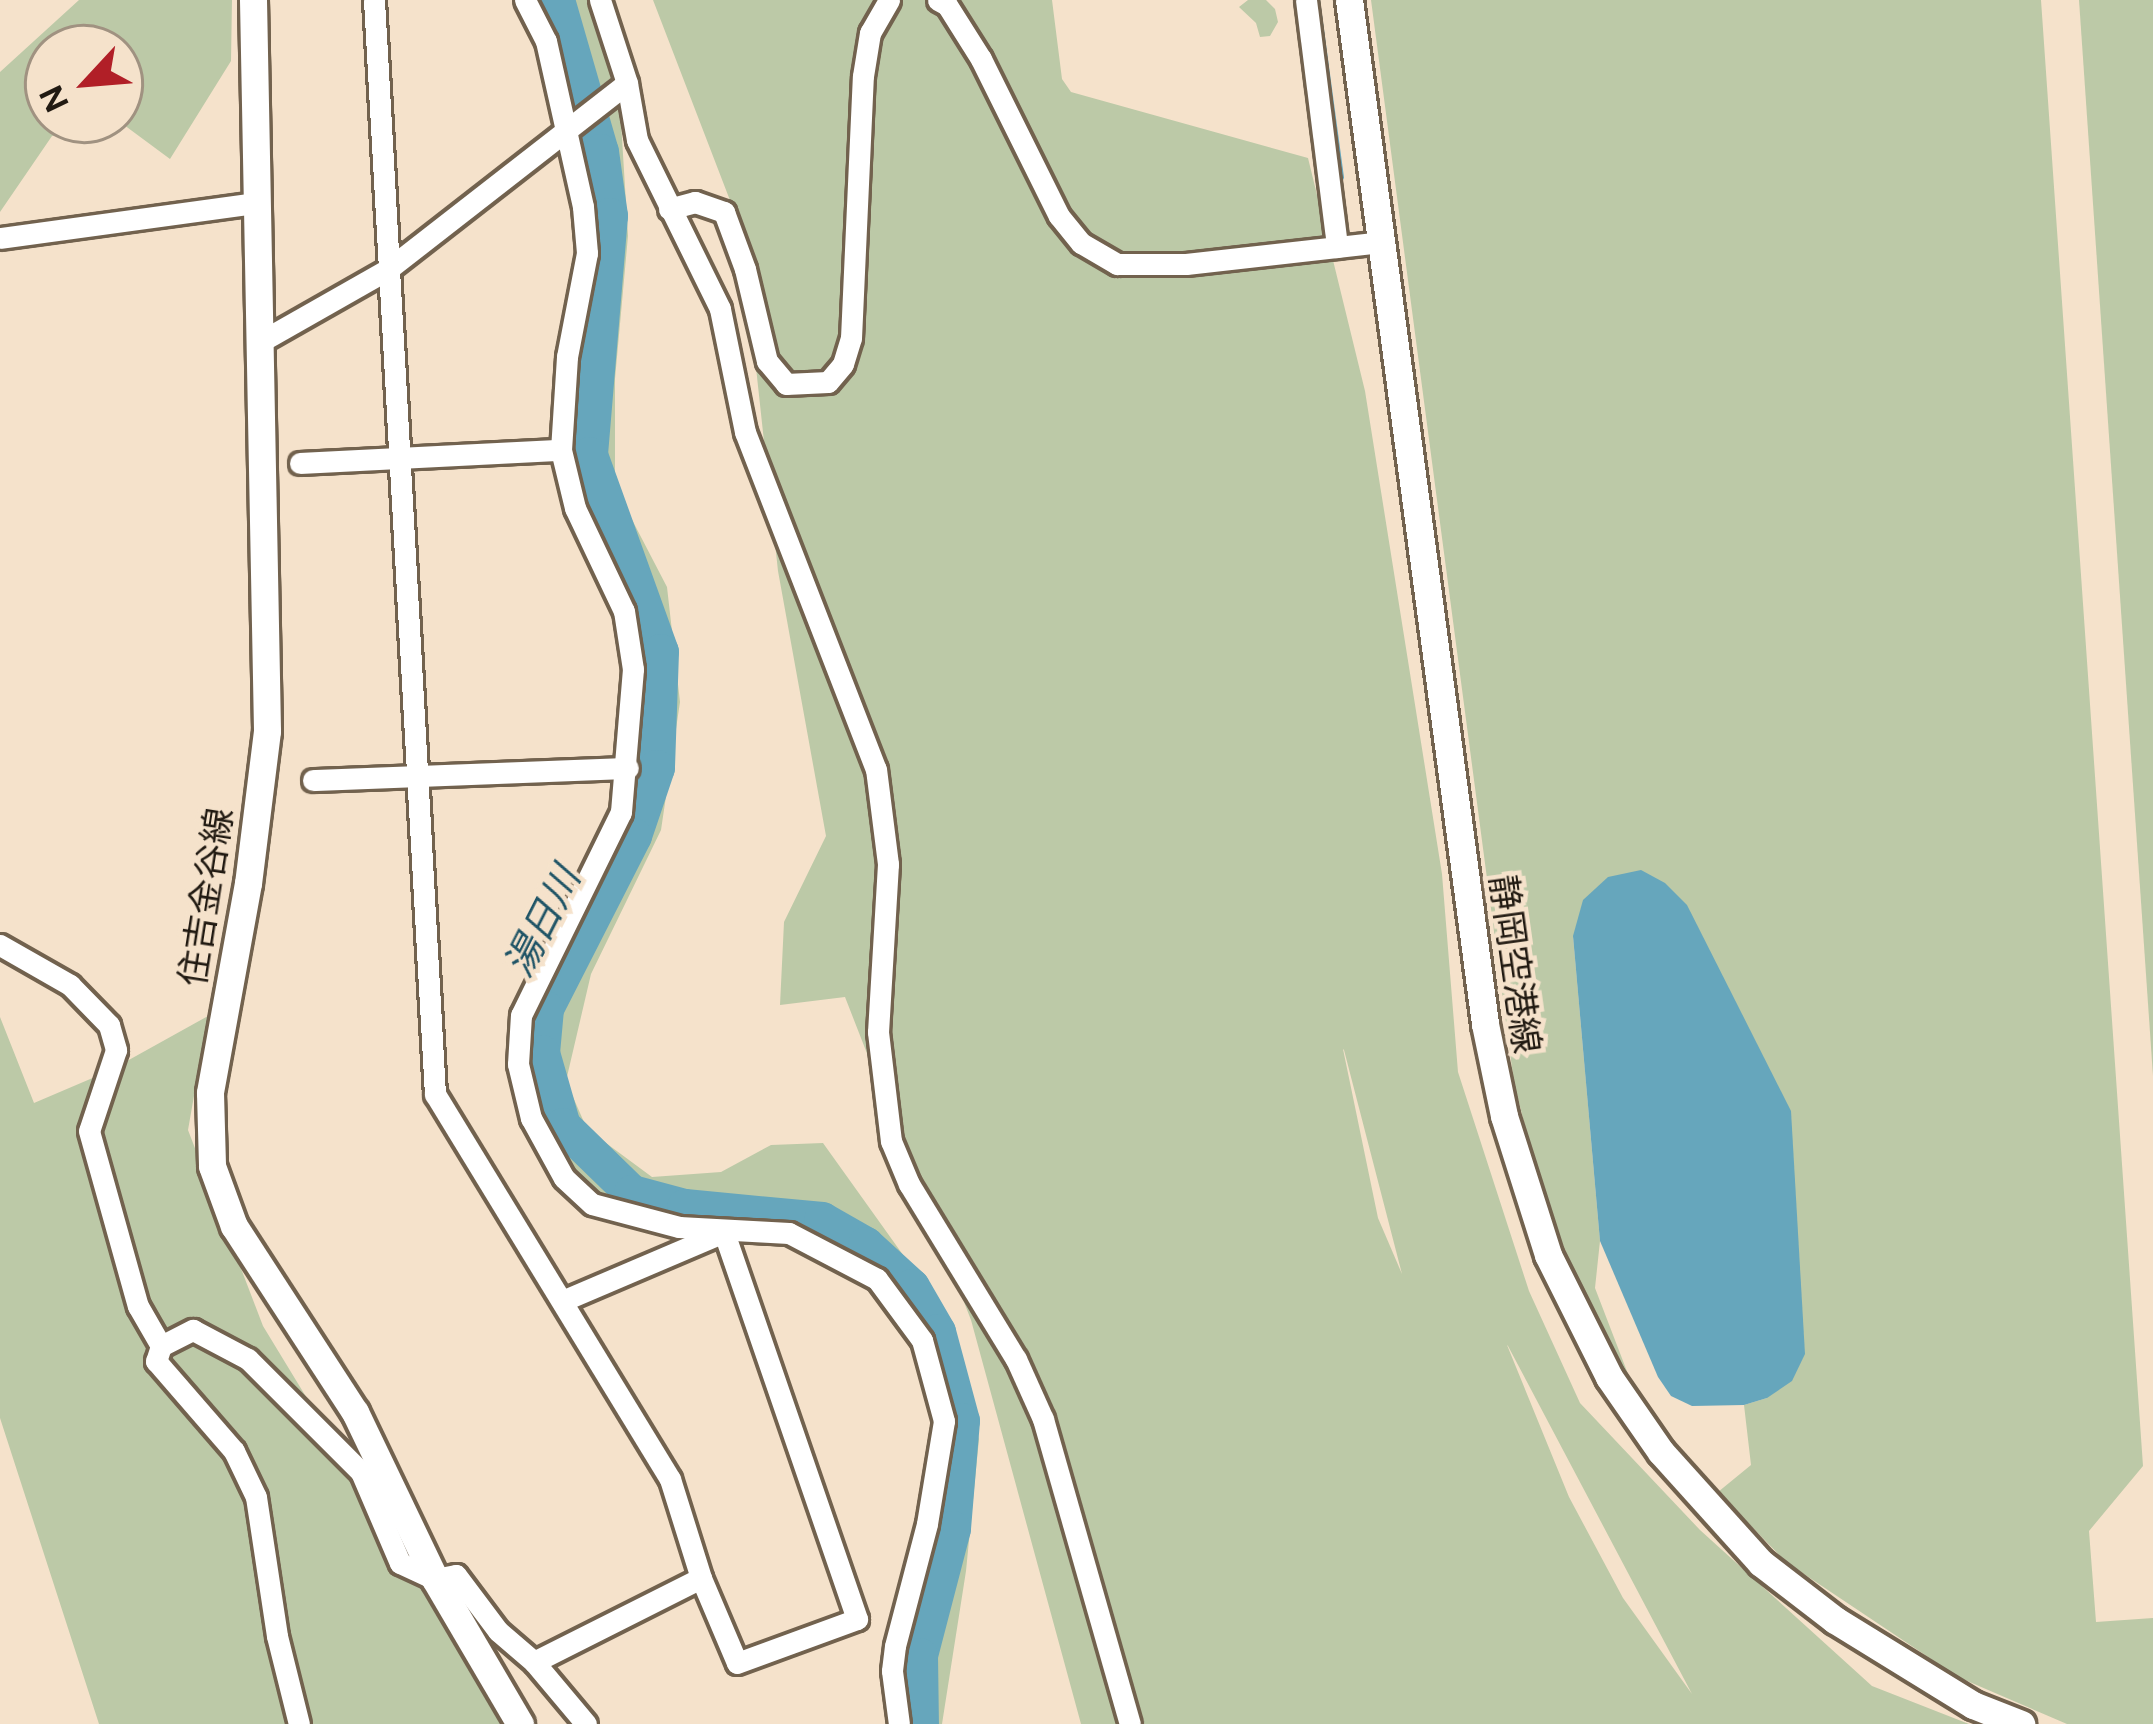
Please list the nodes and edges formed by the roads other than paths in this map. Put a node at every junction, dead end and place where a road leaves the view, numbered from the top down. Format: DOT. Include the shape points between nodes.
graph roads {
  1 [pos="253,0"];
  2 [pos="374,0"];
  3 [pos="525,0"];
  4 [pos="599,0"];
  5 [pos="889,0"];
  6 [pos="938,0"];
  7 [pos="1306,0"];
  8 [pos="1349,0"];
  9 [pos="627,83"];
  10 [pos="566,131"];
  11 [pos="257,203"];
  12 [pos="669,209"];
  13 [pos="0,238"];
  14 [pos="1381,242"];
  15 [pos="1337,247"];
  16 [pos="388,270"];
  17 [pos="260,342"];
  18 [pos="561,450"];
  19 [pos="398,457"];
  20 [pos="299,464"];
  21 [pos="628,768"];
  22 [pos="417,776"];
  23 [pos="313,780"];
  24 [pos="0,945"];
  25 [pos="724,1232"];
  26 [pos="562,1301"];
  27 [pos="161,1346"];
  28 [pos="701,1578"];
  29 [pos="435,1580"];
  30 [pos="534,1662"];
  31 [pos="299,1724"];
  32 [pos="520,1724"];
  33 [pos="586,1724"];
  34 [pos="899,1724"];
  35 [pos="1130,1724"];
  36 [pos="2021,1724"];
  1 -- 11 [label="main road, 住吉金谷線"];
  2 -- 16 [label="street"];
  3 -- 10 [label="street" via="546,41"];
  4 -- 9 [label="street"];
  5 -- 12 [label="street" via="870,32 863,76 851,338 829,382 786,384 767,361 724,212 695,202"];
  6 -- 15 [label="street" via="960,23 1081,243 1117,264 1144,268"];
  7 -- 15 [label="street"];
  8 -- 14 [label="main road, 静岡空港線"];
  9 -- 10 [label="street"];
  9 -- 12 [label="street" via="638,140"];
  10 -- 16 [label="street"];
  10 -- 18 [label="street" via="587,253"];
  11 -- 13 [label="street"];
  11 -- 17 [label="main road, 住吉金谷線"];
  12 -- 35 [label="street" via="719,309 745,432 875,769 889,864 878,1032 891,1141 1043,1419"];
  14 -- 15 [label="street"];
  14 -- 36 [label="main road, 静岡空港線" via="1486,1024 1547,1256 1661,1452 1762,1563 1835,1620 1973,1705"];
  16 -- 17 [label="street"];
  16 -- 19 [label="street"];
  17 -- 29 [label="main road, 住吉金谷線" via="267,730 210,1093 212,1166 234,1226 355,1412"];
  18 -- 19 [label="street"];
  18 -- 21 [label="street" via="575,508 623,610 633,669"];
  19 -- 20 [label="street"];
  19 -- 22 [label="street"];
  21 -- 22 [label="street"];
  21 -- 25 [label="street" via="621,812 520,1015 518,1064 531,1118 564,1178 592,1204"];
  22 -- 23 [label="street"];
  22 -- 26 [label="street" via="436,1094"];
  24 -- 27 [label="street" via="70,985 109,1025 116,1050 89,1131 138,1306"];
  25 -- 26 [label="street"];
  25 -- 28 [label="street" via="857,1619 737,1663"];
  25 -- 34 [label="street" via="789,1233 841,1256 877,1279 922,1340 944,1421 895,1646"];
  26 -- 28 [label="street" via="670,1479"];
  27 -- 29 [label="street" via="193,1330 248,1359 362,1472 400,1563"];
  27 -- 31 [label="street" via="156,1361 234,1450 256,1497"];
  28 -- 30 [label="street"];
  29 -- 30 [label="street" via="456,1575 498,1631"];
  29 -- 32 [label="main road, 住吉金谷線"];
  30 -- 33 [label="street"];
}
